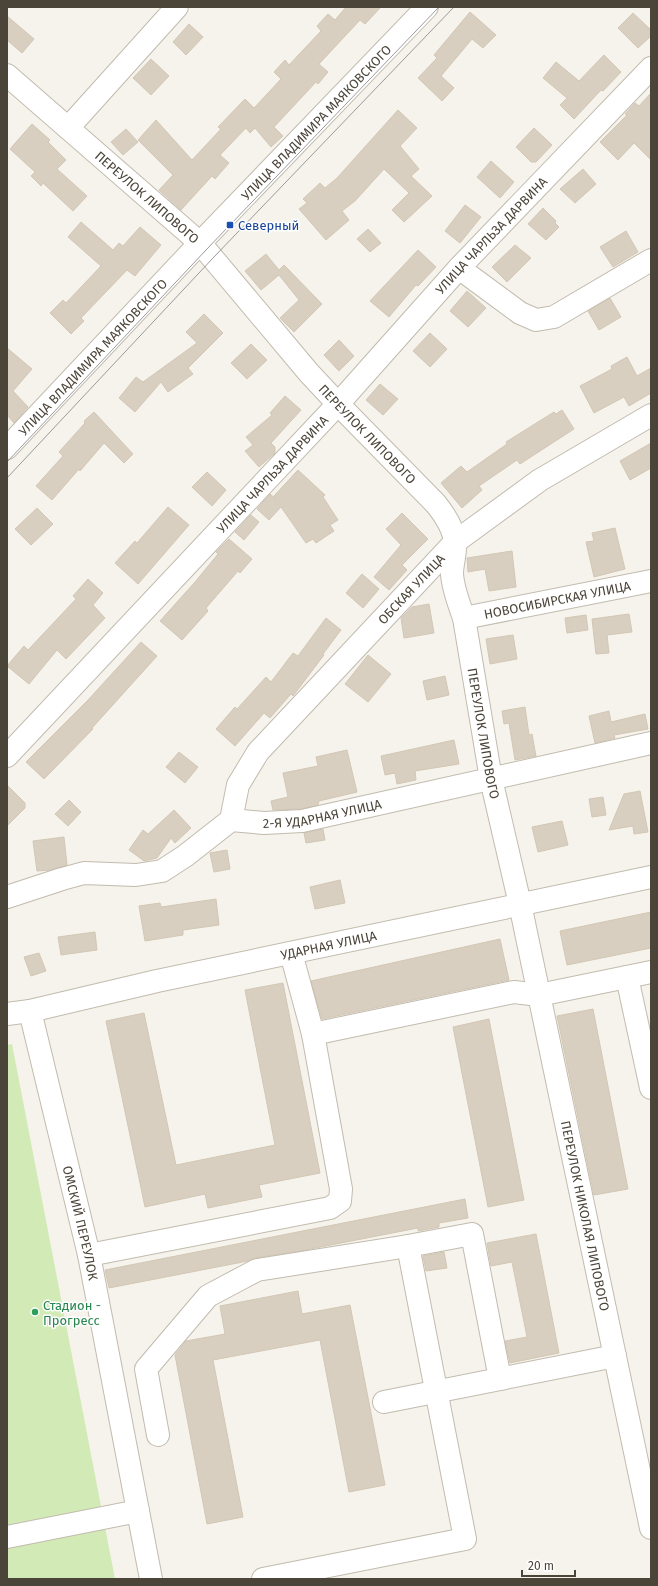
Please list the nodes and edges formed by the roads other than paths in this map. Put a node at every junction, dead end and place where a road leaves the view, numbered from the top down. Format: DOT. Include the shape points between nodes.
graph roads {
  1 [pos="177,7"];
  2 [pos="427,7"];
  3 [pos="651,68"];
  4 [pos="7,75"];
  5 [pos="68,128"];
  6 [pos="200,243"];
  7 [pos="651,260"];
  8 [pos="459,268"];
  9 [pos="338,404"];
  10 [pos="651,415"];
  11 [pos="7,448"];
  12 [pos="455,542"];
  13 [pos="651,581"];
  14 [pos="464,618"];
  15 [pos="651,743"];
  16 [pos="7,756"];
  17 [pos="491,779"];
  18 [pos="231,820"];
  19 [pos="651,877"];
  20 [pos="7,897"];
  21 [pos="520,904"];
  22 [pos="291,952"];
  23 [pos="651,972"];
  24 [pos="627,977"];
  25 [pos="539,995"];
  26 [pos="30,1011"];
  27 [pos="7,1014"];
  28 [pos="313,1034"];
  29 [pos="651,1088"];
  30 [pos="408,1246"];
  31 [pos="89,1254"];
  32 [pos="615,1356"];
  33 [pos="500,1379"];
  34 [pos="437,1391"];
  35 [pos="384,1402"];
  36 [pos="158,1435"];
  37 [pos="138,1511"];
  38 [pos="651,1528"];
  39 [pos="7,1537"];
  40 [pos="151,1579"];
  41 [pos="263,1579"];
  1 -- 5 [label="street"];
  2 -- 6 [label="street, УЛИЦА ВЛАДИМИРА МАЯКОВСКОГО"];
  3 -- 8 [label="street, УЛИЦА ЧАРЛЬЗА ДАРВИНА"];
  4 -- 5 [label="street, ПЕРЕУЛОК ЛИПОВОГО"];
  5 -- 6 [label="street, ПЕРЕУЛОК ЛИПОВОГО"];
  6 -- 9 [label="street, ПЕРЕУЛОК ЛИПОВОГО"];
  6 -- 11 [label="street, УЛИЦА ВЛАДИМИРА МАЯКОВСКОГО"];
  7 -- 8 [label="street" via="554,317 536,320 520,313"];
  8 -- 9 [label="street, УЛИЦА ЧАРЛЬЗА ДАРВИНА"];
  9 -- 12 [label="street, ПЕРЕУЛОК ЛИПОВОГО" via="436,504"];
  9 -- 16 [label="street, УЛИЦА ЧАРЛЬЗА ДАРВИНА"];
  10 -- 12 [label="street, ОБСКАЯ УЛИЦА" via="540,480"];
  12 -- 14 [label="street, ПЕРЕУЛОК ЛИПОВОГО" via="452,574"];
  12 -- 18 [label="street, ОБСКАЯ УЛИЦА" via="258,752 238,785"];
  13 -- 14 [label="street, НОВОСИБИРСКАЯ УЛИЦА"];
  14 -- 17 [label="street, ПЕРЕУЛОК ЛИПОВОГО"];
  15 -- 17 [label="street, 2-Я УДАРНАЯ УЛИЦА"];
  17 -- 18 [label="street, 2-Я УДАРНАЯ УЛИЦА" via="302,821 264,823"];
  17 -- 21 [label="street, ПЕРЕУЛОК ЛИПОВОГО"];
  18 -- 20 [label="street" via="186,856 162,871 136,875 84,874 62,878"];
  19 -- 21 [label="street, УДАРНАЯ УЛИЦА"];
  21 -- 22 [label="street, УДАРНАЯ УЛИЦА"];
  21 -- 25 [label="street, ПЕРЕУЛОК НИКОЛАЯ ЛИПОВОГО"];
  22 -- 26 [label="street, УДАРНАЯ УЛИЦА"];
  22 -- 28 [label="street"];
  23 -- 24 [label="street"];
  24 -- 25 [label="street"];
  24 -- 29 [label="street"];
  25 -- 28 [label="street" via="514,992"];
  25 -- 32 [label="street, ПЕРЕУЛОК НИКОЛАЯ ЛИПОВОГО"];
  26 -- 27 [label="street, УДАРНАЯ УЛИЦА"];
  26 -- 31 [label="street, ОМСКИЙ ПЕРЕУЛОК"];
  28 -- 31 [label="street" via="341,1189 340,1201 330,1208"];
  30 -- 33 [label="street" via="472,1234"];
  30 -- 34 [label="street"];
  30 -- 36 [label="street" via="257,1270 208,1296 146,1369"];
  31 -- 37 [label="street, ОМСКИЙ ПЕРЕУЛОК"];
  32 -- 33 [label="street"];
  32 -- 38 [label="street, ПЕРЕУЛОК НИКОЛАЯ ЛИПОВОГО"];
  33 -- 34 [label="street"];
  34 -- 35 [label="street"];
  34 -- 41 [label="street" via="465,1539"];
  37 -- 39 [label="street"];
  37 -- 40 [label="street, ОМСКИЙ ПЕРЕУЛОК"];
}
